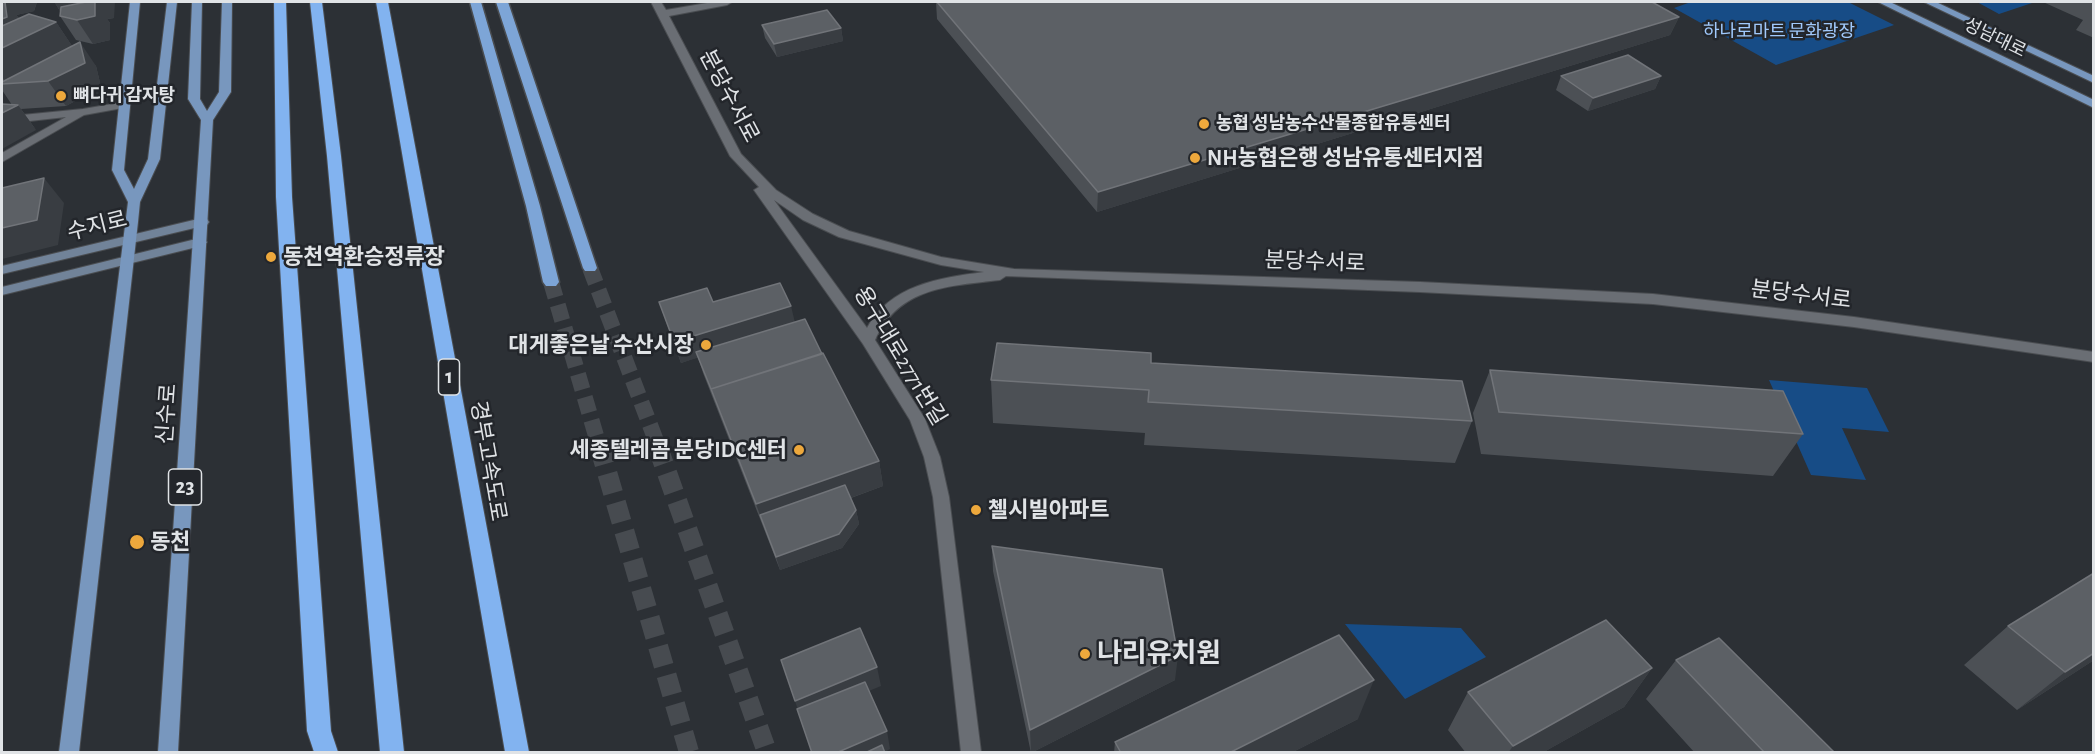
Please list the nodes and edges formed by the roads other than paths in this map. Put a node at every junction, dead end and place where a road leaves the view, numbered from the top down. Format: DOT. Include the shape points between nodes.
graph roads {
  1 [pos="135,2"];
  2 [pos="172,2"];
  3 [pos="197,2"];
  4 [pos="227,2"];
  5 [pos="280,2"];
  6 [pos="316,2"];
  7 [pos="382,2"];
  8 [pos="475,2"];
  9 [pos="502,2"];
  10 [pos="656,2"];
  11 [pos="727,2"];
  12 [pos="1884,2"];
  13 [pos="1929,2"];
  14 [pos="663,14"];
  15 [pos="2094,80"];
  16 [pos="124,105"];
  17 [pos="2094,105"];
  18 [pos="83,112"];
  19 [pos="2,120"];
  20 [pos="207,120"];
  21 [pos="736,156"];
  22 [pos="2,158"];
  23 [pos="134,202"];
  24 [pos="202,222"];
  25 [pos="129,240"];
  26 [pos="200,242"];
  27 [pos="126,261"];
  28 [pos="590,268"];
  29 [pos="2,270"];
  30 [pos="1014,273"];
  31 [pos="551,282"];
  32 [pos="2,291"];
  33 [pos="868,340"];
  34 [pos="2094,357"];
  35 [pos="69,753"];
  36 [pos="168,753"];
  37 [pos="326,753"];
  38 [pos="392,753"];
  39 [pos="517,753"];
  40 [pos="971,753"];
  1 -- 16 [label="main road"];
  2 -- 23 [label="main road" via="154,159"];
  3 -- 20 [label="main road, 23" via="194,99"];
  4 -- 20 [label="main road" via="225,92"];
  5 -- 37 [label="highway" via="284,197 319,731"];
  6 -- 38 [label="highway"];
  7 -- 39 [label="highway, 경부고속도로 / 1"];
  8 -- 31 [label="highway"];
  9 -- 28 [label="highway"];
  10 -- 14 [label="street, 분당수서로"];
  11 -- 14 [label="street"];
  12 -- 17 [label="main road, 성남대로"];
  13 -- 15 [label="main road, 성남대로"];
  14 -- 21 [label="street, 분당수서로"];
  16 -- 18 [label="street"];
  16 -- 23 [label="main road" via="118,170"];
  18 -- 19 [label="street"];
  18 -- 22 [label="street"];
  20 -- 24 [label="main road, 23"];
  21 -- 30 [label="street, 분당수서로" via="772,193 808,217 844,234 941,261"];
  21 -- 33 [label="street, 용구대로2771번길"];
  23 -- 25 [label="main road"];
  24 -- 25 [label="main road, 수지로"];
  24 -- 26 [label="main road, 신수로 / 23"];
  25 -- 27 [label="main road"];
  25 -- 29 [label="main road, 수지로"];
  26 -- 27 [label="main road, 수지로"];
  26 -- 36 [label="main road, 신수로 / 23"];
  27 -- 32 [label="main road, 수지로"];
  27 -- 35 [label="main road"];
  30 -- 33 [label="street" via="933,286 903,297 886,310"];
  30 -- 34 [label="street, 분당수서로" via="1653,299 1854,322"];
  33 -- 40 [label="street, 용구대로2771번길" via="917,418 932,457 941,497"];
}
